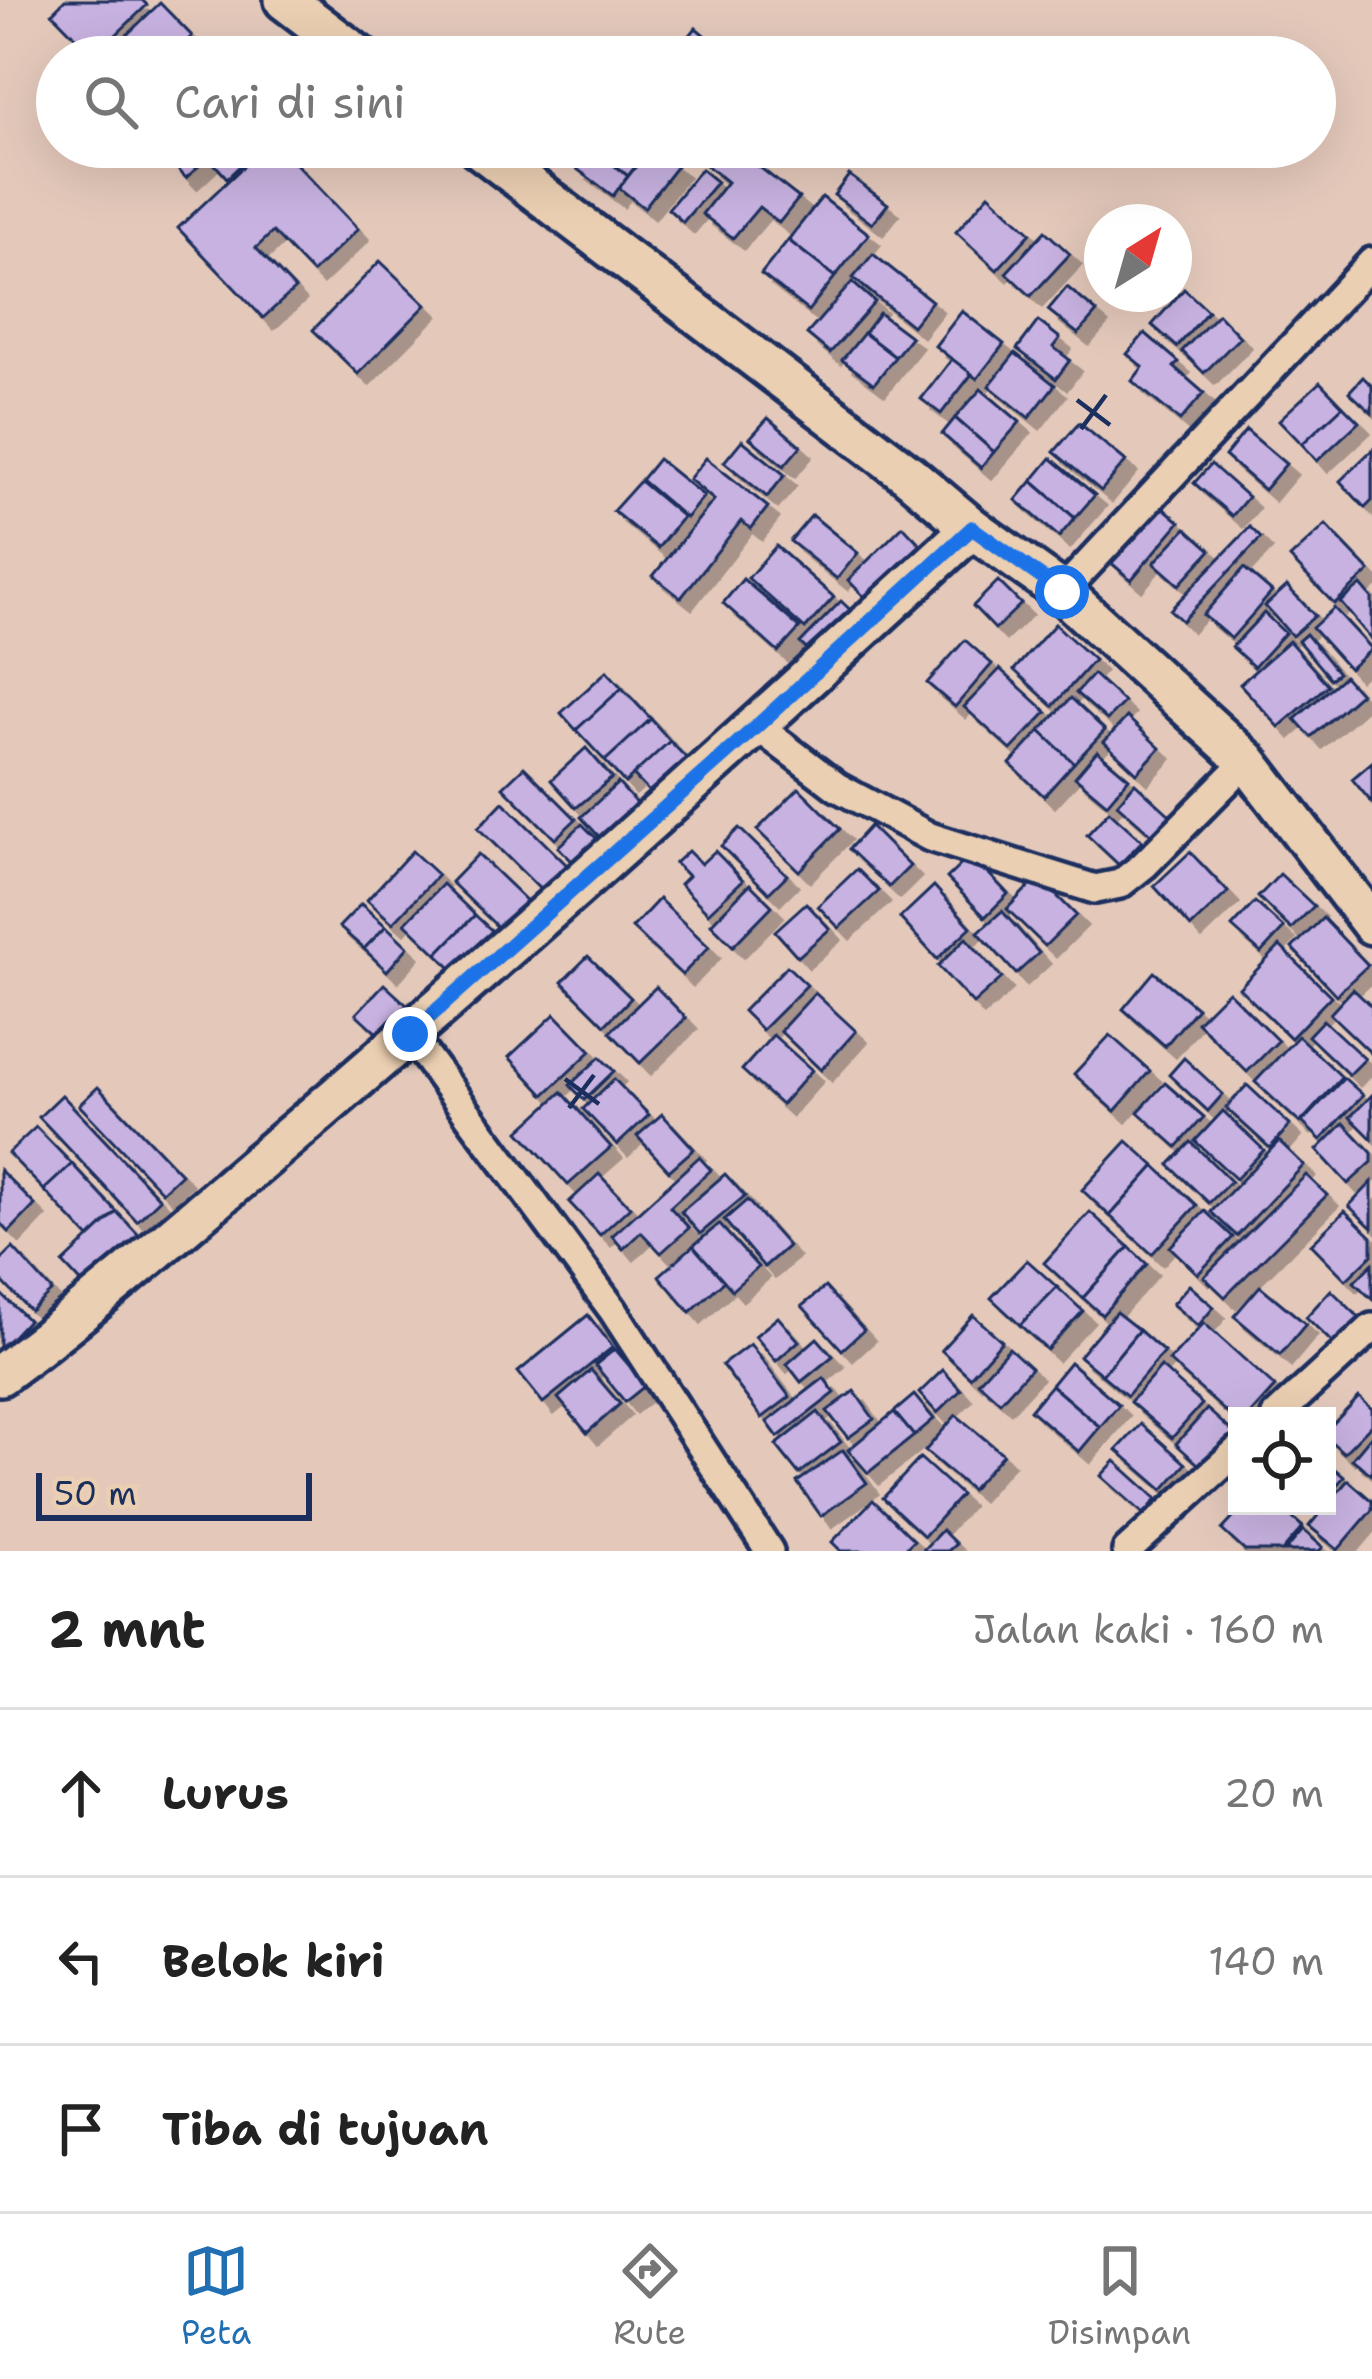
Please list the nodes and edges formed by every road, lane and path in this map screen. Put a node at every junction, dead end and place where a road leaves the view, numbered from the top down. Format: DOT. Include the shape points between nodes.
graph roads {
  1 [pos="285,0"];
  2 [pos="332,36"];
  3 [pos="506,168"];
  4 [pos="1372,262"];
  5 [pos="972,528"];
  6 [pos="1062,592"];
  7 [pos="757,726"];
  8 [pos="1247,760"];
  9 [pos="1372,924"];
  10 [pos="410,1034"];
  11 [pos="1372,1328"];
  12 [pos="0,1375"];
  13 [pos="1286,1407"];
  14 [pos="1228,1459"];
  15 [pos="769,1551"];
  16 [pos="1127,1551"];
  1 -- 2 [label="street"];
  3 -- 5 [label="street"];
  4 -- 6 [label="street"];
  5 -- 6 [label="street"];
  5 -- 7 [label="street"];
  6 -- 8 [label="street"];
  7 -- 8 [label="street" via="837,787 930,837 1095,889 1120,884 1144,865"];
  7 -- 10 [label="street"];
  8 -- 9 [label="street"];
  10 -- 12 [label="street"];
  10 -- 15 [label="street" via="613,1310"];
  11 -- 13 [label="street"];
  14 -- 16 [label="street"];
}
